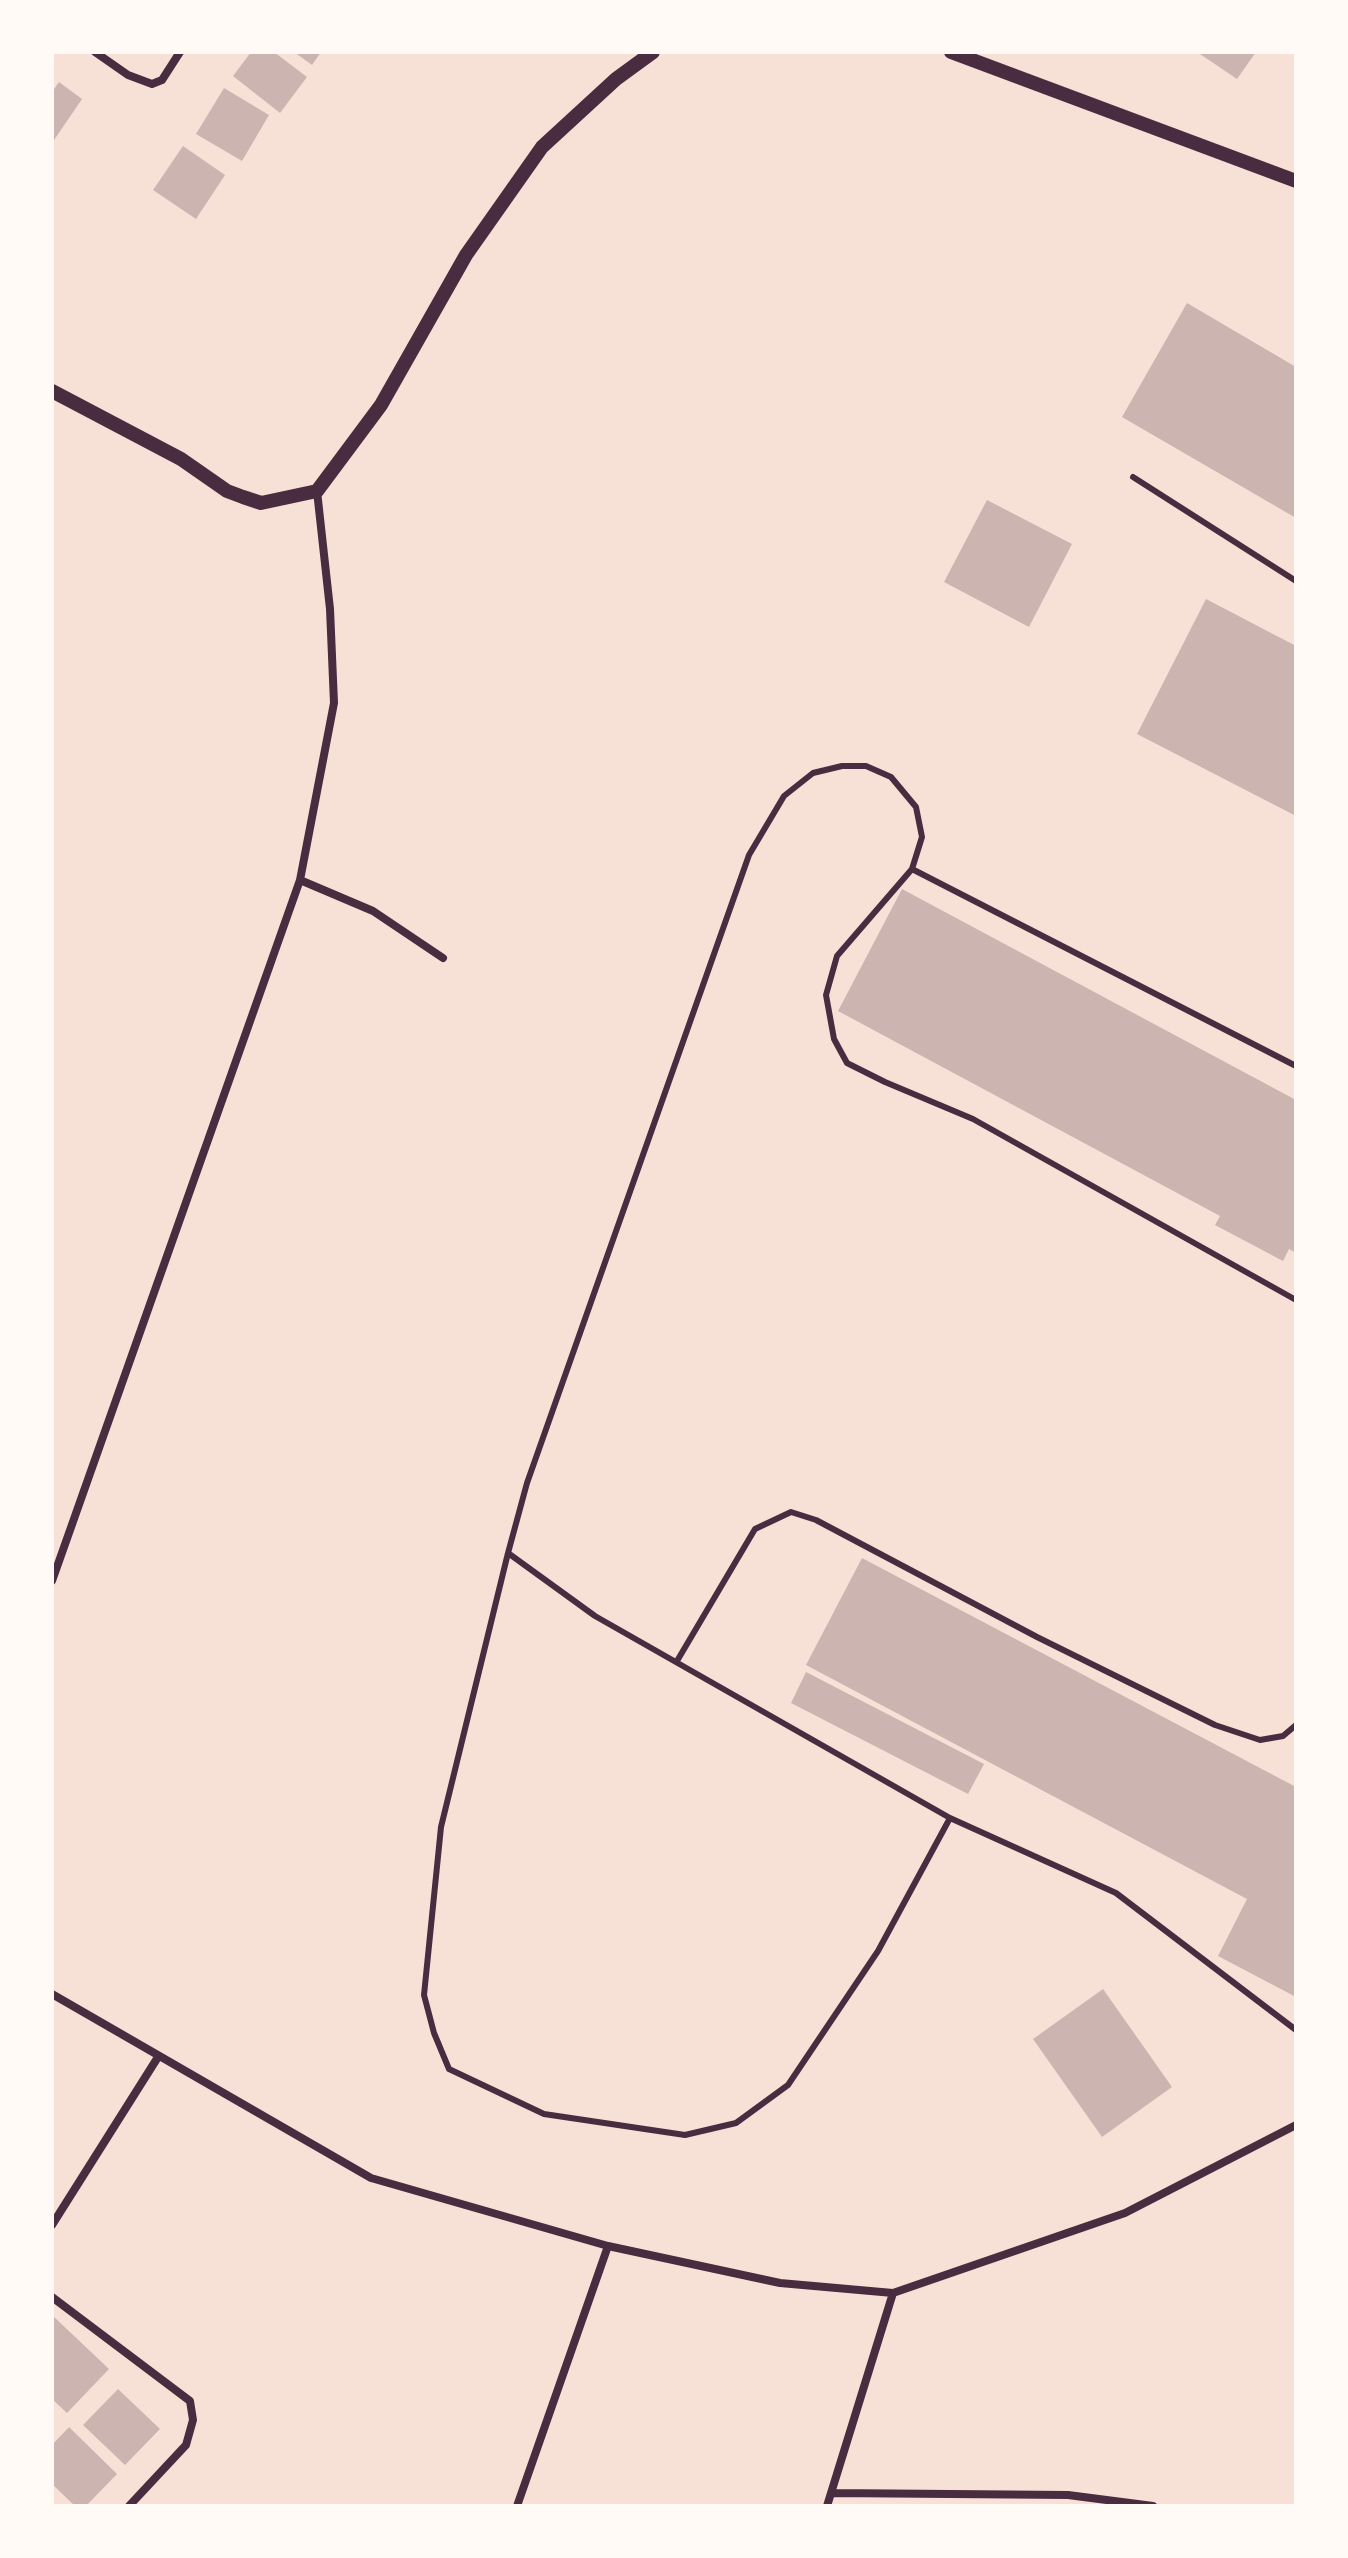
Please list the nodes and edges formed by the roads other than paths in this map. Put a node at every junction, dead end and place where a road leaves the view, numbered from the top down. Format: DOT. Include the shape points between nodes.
graph roads {
  1 [pos="95,52"];
  2 [pos="180,52"];
  3 [pos="653,52"];
  4 [pos="951,52"];
  5 [pos="1296,181"];
  6 [pos="52,391"];
  7 [pos="1133,477"];
  8 [pos="317,491"];
  9 [pos="1296,581"];
  10 [pos="912,869"];
  11 [pos="300,880"];
  12 [pos="443,958"];
  13 [pos="1296,1066"];
  14 [pos="1296,1300"];
  15 [pos="508,1553"];
  16 [pos="52,1581"];
  17 [pos="677,1661"];
  18 [pos="1294,1730"];
  19 [pos="950,1818"];
  20 [pos="52,1994"];
  21 [pos="1296,2030"];
  22 [pos="158,2057"];
  23 [pos="1296,2125"];
  24 [pos="52,2225"];
  25 [pos="608,2246"];
  26 [pos="893,2293"];
  27 [pos="52,2297"];
  28 [pos="832,2493"];
  29 [pos="867,2494"];
  30 [pos="129,2506"];
  31 [pos="517,2506"];
  32 [pos="827,2506"];
  33 [pos="863,2506"];
  34 [pos="1153,2506"];
  1 -- 2 [label="street" via="152,84 162,80"];
  3 -- 8 [label="street" via="542,147 466,255 381,405"];
  4 -- 5 [label="street"];
  6 -- 8 [label="street" via="181,459 227,491 261,503"];
  7 -- 9 [label="lane"];
  8 -- 11 [label="street" via="334,703"];
  10 -- 13 [label="lane"];
  10 -- 14 [label="lane" via="837,956 826,995 834,1039 847,1063 973,1119"];
  10 -- 15 [label="lane" via="922,837 916,807 891,777 866,766 813,773 784,796 749,855 527,1483"];
  11 -- 12 [label="street" via="373,911"];
  11 -- 16 [label="street"];
  15 -- 17 [label="lane" via="595,1616"];
  15 -- 19 [label="lane" via="441,1827 424,1995 449,2069 544,2114 685,2135 736,2123 788,2085 878,1951"];
  17 -- 18 [label="lane" via="755,1529 791,1512 816,1520 1215,1725 1260,1740"];
  17 -- 19 [label="lane"];
  19 -- 21 [label="lane" via="1116,1893"];
  20 -- 22 [label="street"];
  22 -- 24 [label="street"];
  22 -- 25 [label="street" via="371,2178"];
  23 -- 26 [label="street" via="1125,2213"];
  25 -- 26 [label="street" via="780,2283"];
  25 -- 31 [label="street"];
  26 -- 28 [label="street"];
  27 -- 30 [label="street" via="190,2401 193,2420 186,2445"];
  28 -- 29 [label="street"];
  28 -- 32 [label="street"];
  29 -- 33 [label="street"];
  29 -- 34 [label="street" via="1068,2495"];
}
